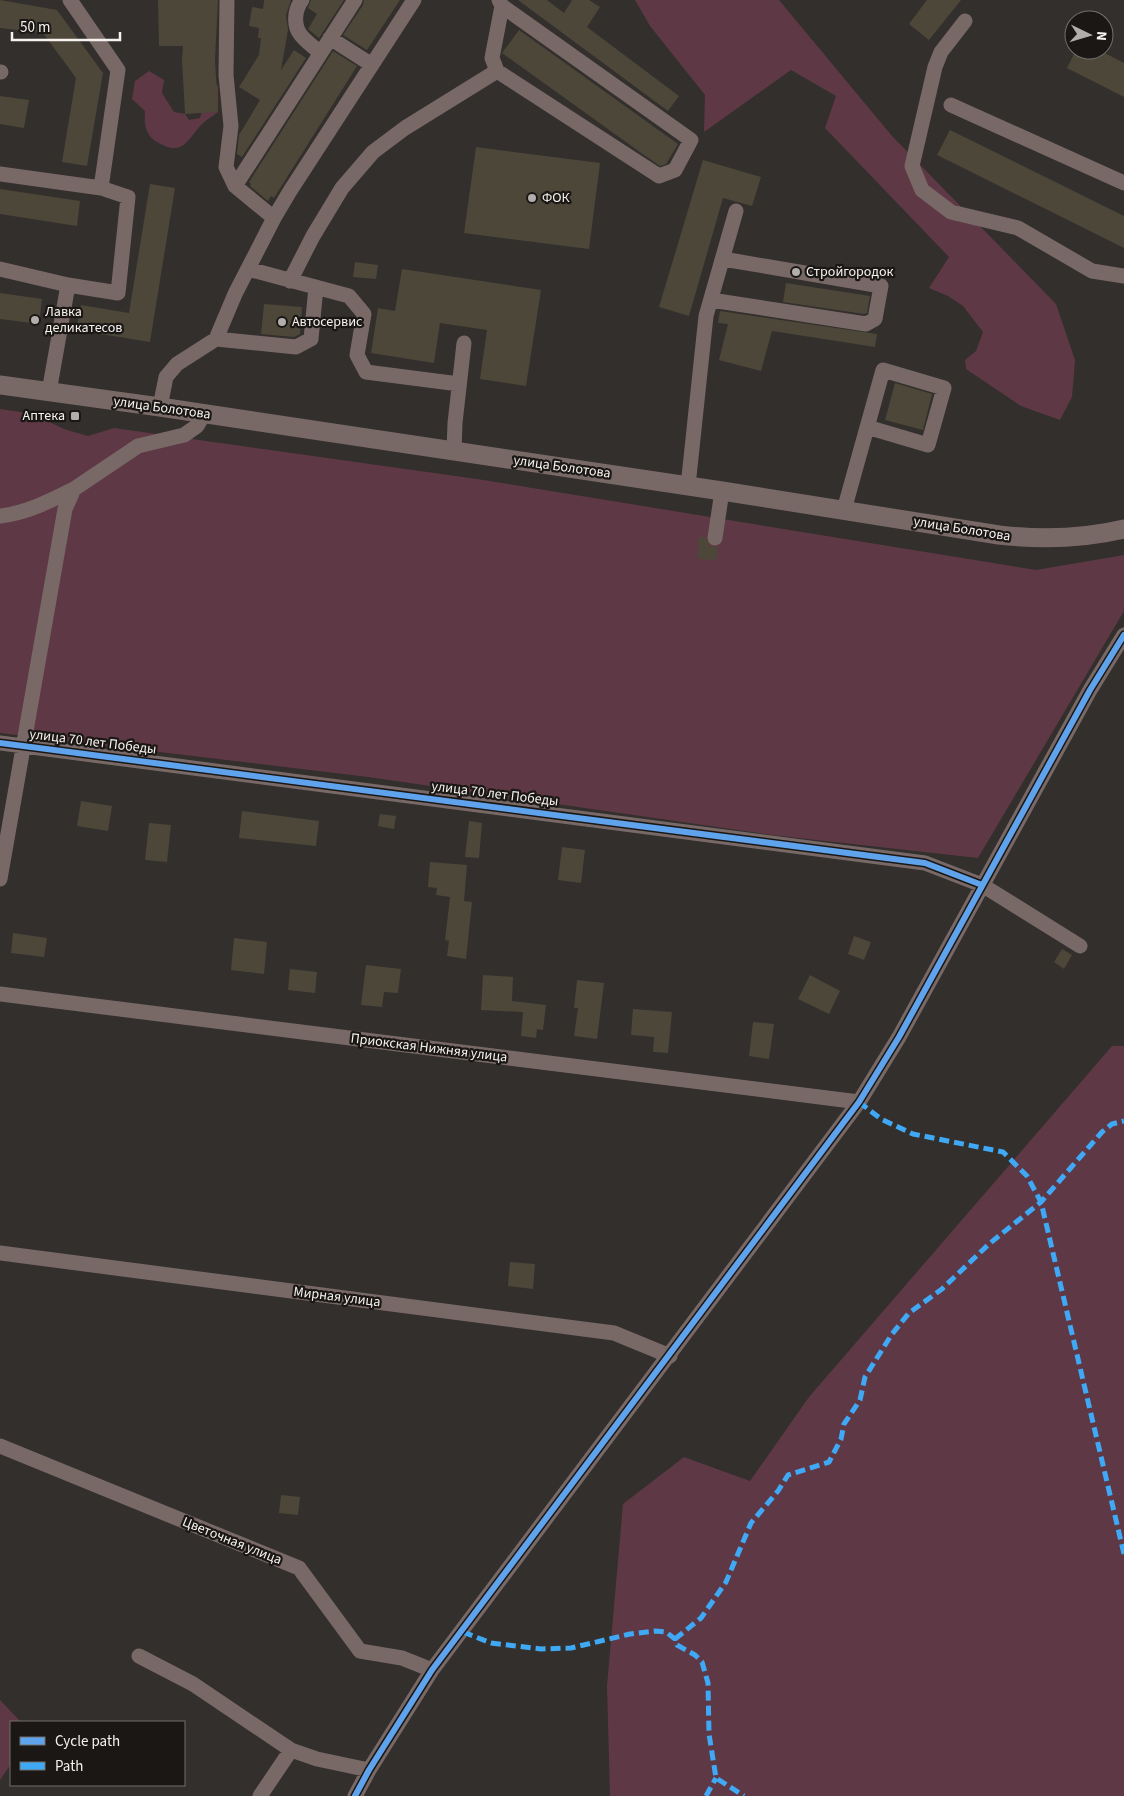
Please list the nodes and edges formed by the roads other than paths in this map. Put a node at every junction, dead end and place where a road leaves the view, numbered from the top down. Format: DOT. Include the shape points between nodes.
graph roads {
  1 [pos="70,0"];
  2 [pos="227,0"];
  3 [pos="302,0"];
  4 [pos="355,0"];
  5 [pos="414,0"];
  6 [pos="501,3"];
  7 [pos="965,21"];
  8 [pos="330,38"];
  9 [pos="320,53"];
  10 [pos="372,65"];
  11 [pos="496,71"];
  12 [pos="951,104"];
  13 [pos="0,174"];
  14 [pos="1124,183"];
  15 [pos="235,186"];
  16 [pos="100,188"];
  17 [pos="736,211"];
  18 [pos="274,218"];
  19 [pos="723,259"];
  20 [pos="0,269"];
  21 [pos="248,269"];
  22 [pos="1124,276"];
  23 [pos="290,281"];
  24 [pos="68,285"];
  25 [pos="316,287"];
  26 [pos="711,300"];
  27 [pos="216,339"];
  28 [pos="464,343"];
  29 [pos="458,384"];
  30 [pos="0,385"];
  31 [pos="49,392"];
  32 [pos="160,407"];
  33 [pos="204,414"];
  34 [pos="867,427"];
  35 [pos="454,451"];
  36 [pos="688,486"];
  37 [pos="74,489"];
  38 [pos="722,491"];
  39 [pos="844,510"];
  40 [pos="0,516"];
  41 [pos="1124,529"];
  42 [pos="715,538"];
  43 [pos="1124,635"];
  44 [pos="1120,651"];
  45 [pos="0,743"];
  46 [pos="24,746"];
  47 [pos="0,879"];
  48 [pos="982,885"];
  49 [pos="1080,946"];
  50 [pos="0,994"];
  51 [pos="858,1102"];
  52 [pos="0,1253"];
  53 [pos="670,1356"];
  54 [pos="0,1446"];
  55 [pos="139,1656"];
  56 [pos="432,1670"];
  57 [pos="291,1750"];
  58 [pos="369,1770"];
  59 [pos="260,1796"];
  60 [pos="354,1796"];
  1 -- 16 [label="street" via="118,70"];
  2 -- 15 [label="street" via="226,75 231,126 226,166"];
  3 -- 9 [label="street" via="296,20 299,33"];
  4 -- 8 [label="street"];
  5 -- 10 [label="street"];
  6 -- 11 [label="street" via="492,58"];
  6 -- 11 [label="street" via="691,140 675,170 659,176"];
  7 -- 22 [label="street" via="935,67 912,166 922,190 951,212 1018,228 1092,270"];
  8 -- 9 [label="street"];
  8 -- 10 [label="street"];
  9 -- 15 [label="street"];
  10 -- 18 [label="street"];
  11 -- 23 [label="street" via="373,152 342,188"];
  12 -- 14 [label="street"];
  13 -- 16 [label="street"];
  15 -- 18 [label="street"];
  16 -- 24 [label="street" via="128,197 118,293"];
  17 -- 19 [label="street"];
  18 -- 21 [label="street"];
  19 -- 26 [label="street"];
  19 -- 26 [label="street" via="881,286 875,319 866,324"];
  20 -- 24 [label="street"];
  21 -- 23 [label="street"];
  21 -- 27 [label="street"];
  23 -- 25 [label="street"];
  24 -- 31 [label="street"];
  25 -- 27 [label="street" via="312,339 296,347"];
  25 -- 29 [label="street" via="348,296 364,314 357,355 366,372"];
  26 -- 36 [label="street" via="706,316"];
  27 -- 32 [label="street" via="177,364 166,377"];
  28 -- 29 [label="street"];
  29 -- 35 [label="street"];
  30 -- 31 [label="main road, улица Болотова"];
  31 -- 32 [label="main road, улица Болотова"];
  32 -- 33 [label="main road, улица Болотова"];
  33 -- 35 [label="main road, улица Болотова"];
  33 -- 37 [label="street" via="197,426 184,435 138,446"];
  34 -- 34 [label="street" via="883,370 944,388 928,444"];
  34 -- 39 [label="street"];
  35 -- 36 [label="main road, улица Болотова"];
  36 -- 38 [label="main road, улица Болотова"];
  37 -- 40 [label="street" via="34,509"];
  37 -- 46 [label="street" via="65,509"];
  38 -- 39 [label="main road, улица Болотова"];
  38 -- 42 [label="street"];
  39 -- 41 [label="main road, улица Болотова" via="1029,539 1083,537"];
  43 -- 44 [label="street"];
  44 -- 48 [label="street" via="1090,690"];
  45 -- 46 [label="street, улица 70 лет Победы"];
  46 -- 47 [label="street"];
  46 -- 48 [label="street, улица 70 лет Победы" via="925,863"];
  48 -- 49 [label="street, улица 70 лет Победы"];
  48 -- 51 [label="street" via="899,1037"];
  50 -- 51 [label="street, Приокская Нижняя улица"];
  51 -- 53 [label="street"];
  52 -- 53 [label="street, Мирная улица" via="614,1333"];
  53 -- 56 [label="street"];
  54 -- 56 [label="street, Цветочная улица" via="299,1568 360,1651 402,1658"];
  55 -- 57 [label="street" via="193,1684"];
  56 -- 58 [label="street"];
  57 -- 58 [label="street"];
  57 -- 59 [label="street"];
  58 -- 60 [label="street"];
}
